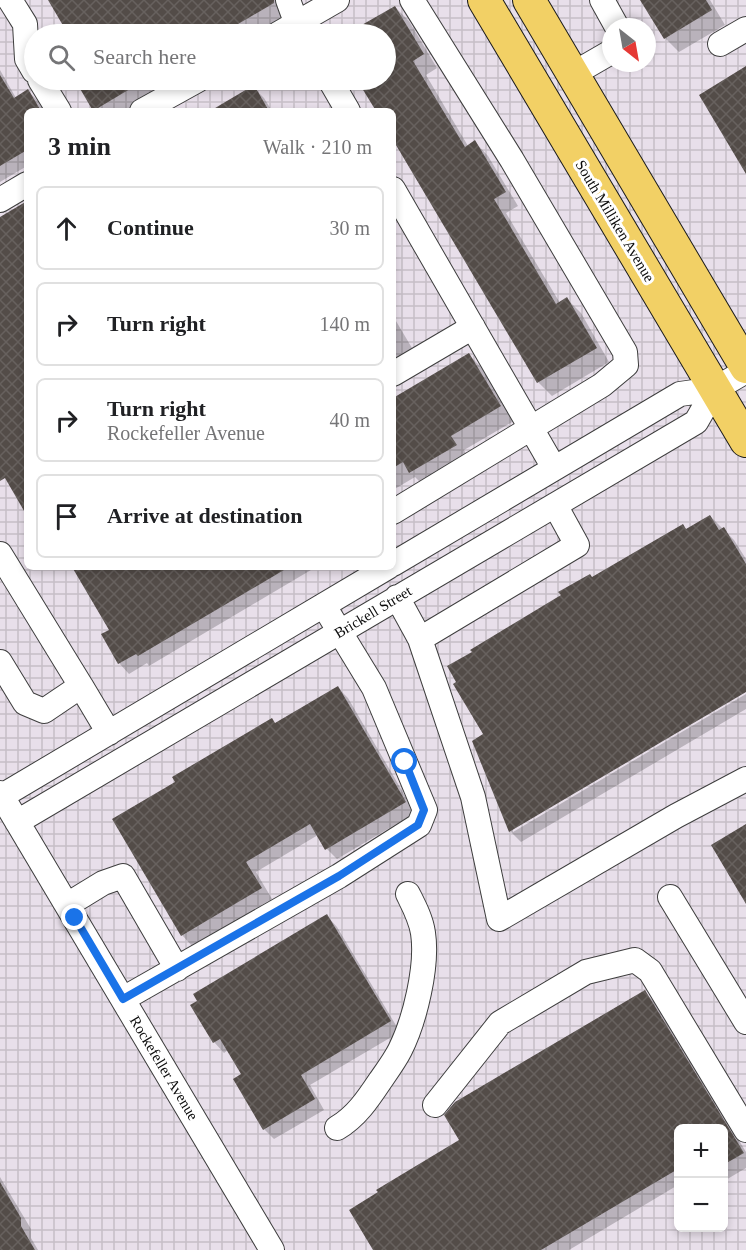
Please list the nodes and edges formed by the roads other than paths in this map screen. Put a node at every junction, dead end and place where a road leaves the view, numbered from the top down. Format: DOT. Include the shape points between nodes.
graph roads {
  1 [pos="10,0"];
  2 [pos="288,0"];
  3 [pos="337,0"];
  4 [pos="412,0"];
  5 [pos="484,0"];
  6 [pos="529,0"];
  7 [pos="602,0"];
  8 [pos="612,18"];
  9 [pos="25,24"];
  10 [pos="292,24"];
  11 [pos="303,24"];
  12 [pos="746,29"];
  13 [pos="720,44"];
  14 [pos="602,57"];
  15 [pos="573,74"];
  16 [pos="46,90"];
  17 [pos="180,90"];
  18 [pos="336,90"];
  19 [pos="57,108"];
  20 [pos="147,108"];
  21 [pos="346,108"];
  22 [pos="24,186"];
  23 [pos="396,194"];
  24 [pos="0,200"];
  25 [pos="473,327"];
  26 [pos="746,369"];
  27 [pos="396,372"];
  28 [pos="715,389"];
  29 [pos="532,428"];
  30 [pos="746,441"];
  31 [pos="554,468"];
  32 [pos="555,505"];
  33 [pos="396,510"];
  34 [pos="0,554"];
  35 [pos="396,562"];
  36 [pos="383,570"];
  37 [pos="398,597"];
  38 [pos="324,606"];
  39 [pos="340,631"];
  40 [pos="420,639"];
  41 [pos="0,662"];
  42 [pos="81,686"];
  43 [pos="109,733"];
  44 [pos="746,779"];
  45 [pos="1,794"];
  46 [pos="17,822"];
  47 [pos="408,894"];
  48 [pos="670,897"];
  49 [pos="67,904"];
  50 [pos="177,969"];
  51 [pos="123,999"];
  52 [pos="746,1022"];
  53 [pos="435,1105"];
  54 [pos="337,1128"];
  55 [pos="746,1130"];
  56 [pos="267,1248"];
  1 -- 9 [label="street"];
  2 -- 10 [label="street"];
  3 -- 11 [label="street"];
  4 -- 29 [label="street" via="625,352 626,365 602,385"];
  5 -- 28 [label="main road, South Milliken Avenue"];
  6 -- 15 [label="main road"];
  7 -- 8 [label="street"];
  12 -- 13 [label="street"];
  14 -- 15 [label="street"];
  15 -- 26 [label="main road"];
  16 -- 19 [label="street"];
  17 -- 20 [label="street"];
  18 -- 21 [label="street"];
  22 -- 24 [label="street"];
  23 -- 25 [label="street"];
  25 -- 27 [label="street"];
  25 -- 29 [label="street"];
  26 -- 28 [label="street, Brickell Street"];
  28 -- 30 [label="main road, South Milliken Avenue"];
  28 -- 31 [label="street, Brickell Street" via="680,394"];
  28 -- 32 [label="street, Brickell Street" via="696,422"];
  29 -- 31 [label="street"];
  29 -- 33 [label="street"];
  31 -- 35 [label="street, Brickell Street"];
  32 -- 37 [label="street, Brickell Street"];
  32 -- 40 [label="street" via="577,545"];
  34 -- 42 [label="street"];
  36 -- 38 [label="street, Brickell Street"];
  37 -- 39 [label="street, Brickell Street"];
  37 -- 40 [label="street"];
  38 -- 39 [label="street"];
  38 -- 43 [label="street, Brickell Street"];
  39 -- 46 [label="street, Brickell Street"];
  39 -- 50 [label="street" via="374,688 413,781 424,810 418,825 339,876"];
  40 -- 44 [label="street" via="472,797 499,919"];
  41 -- 42 [label="street" via="25,703 44,711"];
  42 -- 43 [label="street"];
  43 -- 45 [label="street, Brickell Street"];
  45 -- 46 [label="street, Rockefeller Avenue"];
  46 -- 49 [label="street, Rockefeller Avenue"];
  47 -- 54 [label="street" via="423,933 423,966 410,1028 362,1107"];
  48 -- 52 [label="street"];
  49 -- 50 [label="street" via="123,876"];
  49 -- 51 [label="street, Rockefeller Avenue"];
  50 -- 51 [label="street"];
  51 -- 56 [label="street, Rockefeller Avenue"];
  53 -- 55 [label="street" via="500,1023 586,972 635,960 650,971"];
}
